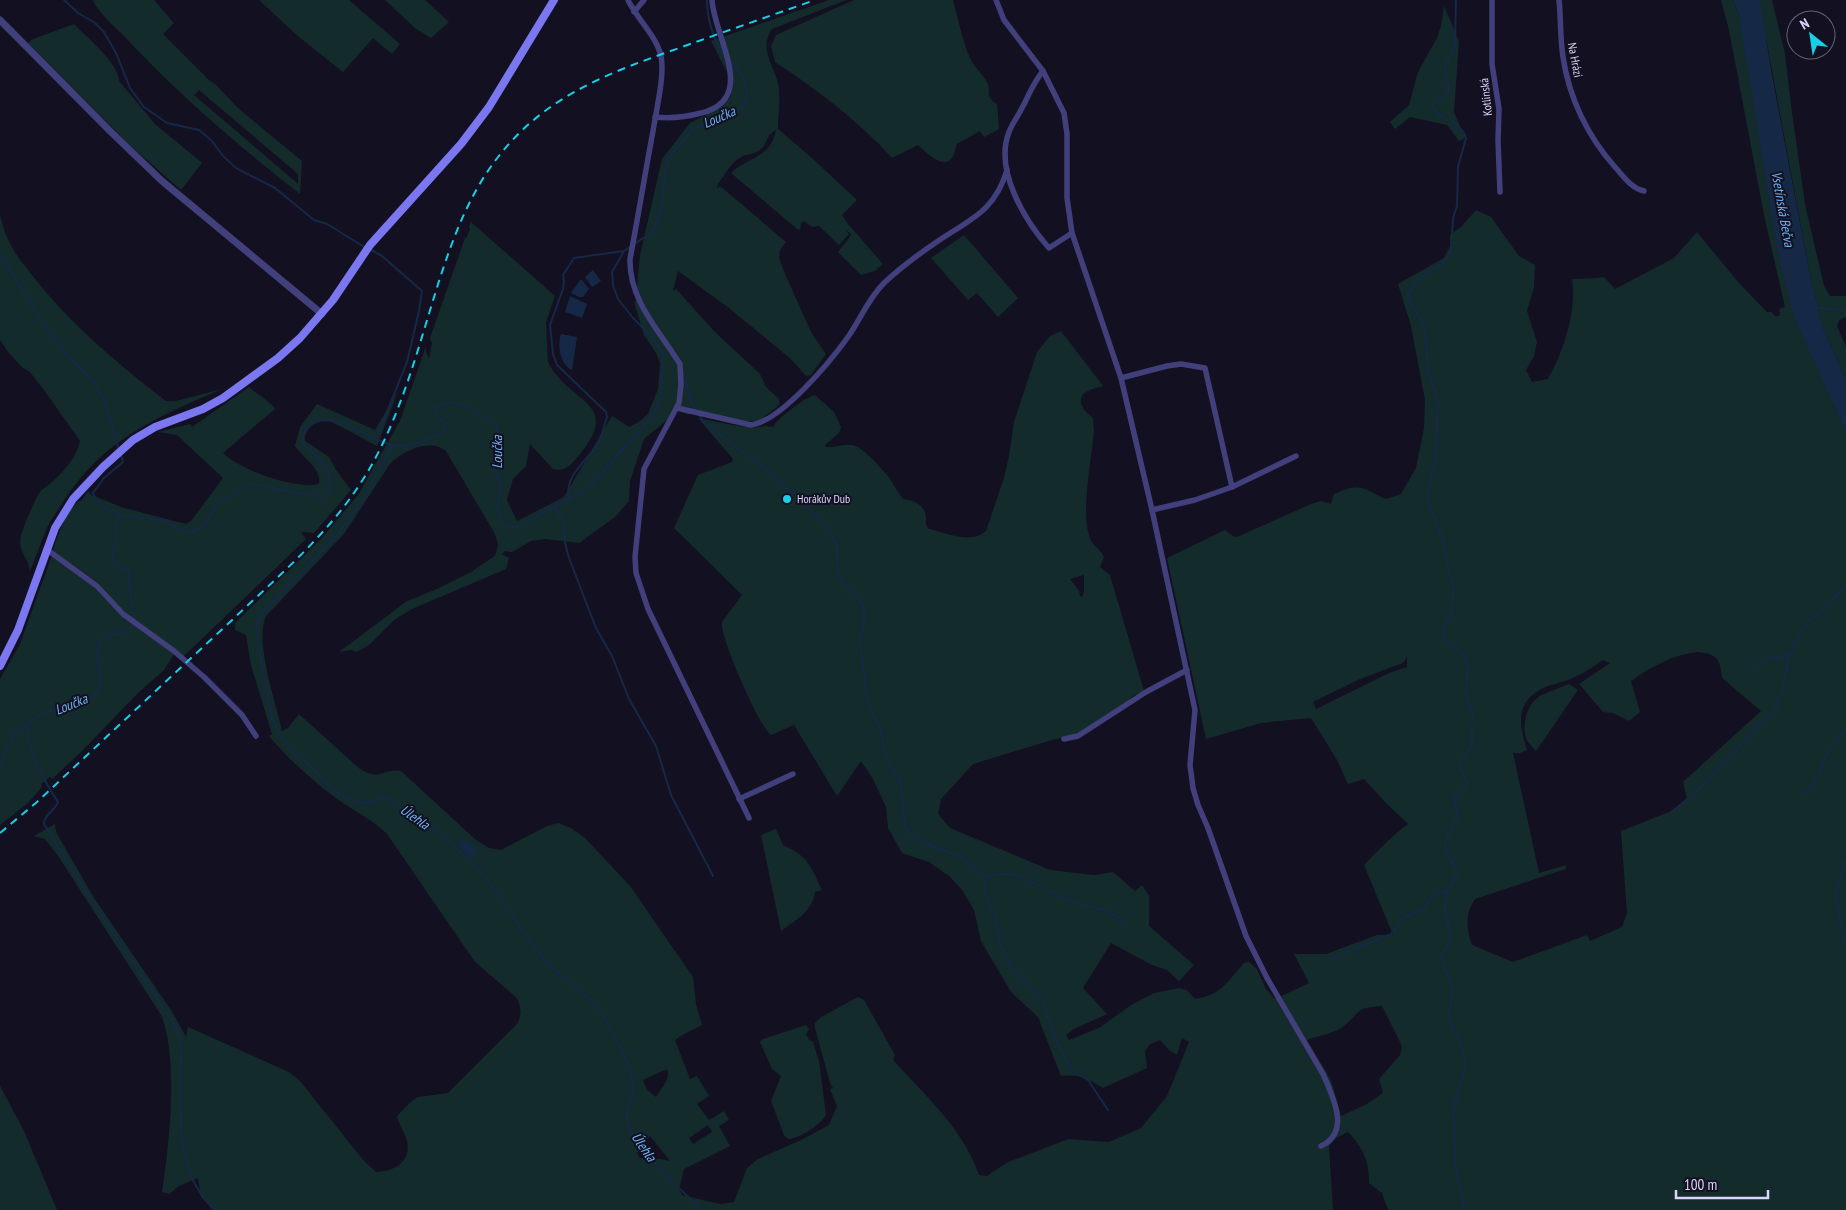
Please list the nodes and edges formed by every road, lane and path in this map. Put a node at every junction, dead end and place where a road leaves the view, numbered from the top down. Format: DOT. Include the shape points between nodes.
graph roads {
  1 [pos="554,0"];
  2 [pos="628,0"];
  3 [pos="644,0"];
  4 [pos="712,0"];
  5 [pos="996,0"];
  6 [pos="1492,0"];
  7 [pos="1559,0"];
  8 [pos="634,12"];
  9 [pos="0,20"];
  10 [pos="1043,71"];
  11 [pos="655,117"];
  12 [pos="1007,170"];
  13 [pos="1644,191"];
  14 [pos="1500,192"];
  15 [pos="1072,233"];
  16 [pos="322,314"];
  17 [pos="1121,378"];
  18 [pos="677,408"];
  19 [pos="1296,456"];
  20 [pos="1232,487"];
  21 [pos="1152,510"];
  22 [pos="46,549"];
  23 [pos="0,666"];
  24 [pos="1187,670"];
  25 [pos="256,736"];
  26 [pos="1064,739"];
  27 [pos="793,774"];
  28 [pos="739,799"];
  29 [pos="749,818"];
  30 [pos="1321,1146"];
  1 -- 16 [label="main road" via="478,122 370,245"];
  2 -- 8 [label="street"];
  3 -- 8 [label="street"];
  4 -- 11 [label="street" via="730,68 727,98 711,111 679,118"];
  5 -- 10 [label="street" via="1004,20"];
  6 -- 14 [label="street, Kotlinská" via="1492,64 1499,109"];
  7 -- 13 [label="street, Na Hrázi" via="1565,66 1584,121 1611,162 1631,185"];
  8 -- 11 [label="street" via="654,39 661,58"];
  9 -- 16 [label="street" via="162,181"];
  10 -- 12 [label="street" via="1009,132"];
  10 -- 15 [label="street" via="1064,113 1067,134 1066,198"];
  11 -- 18 [label="street" via="630,259 631,278 639,301 680,364 681,392"];
  12 -- 15 [label="street" via="1022,209 1049,248"];
  12 -- 18 [label="street" via="1000,189 984,210 884,283 823,370 771,418 751,425"];
  15 -- 17 [label="street"];
  16 -- 22 [label="main road" via="285,352 235,390 203,409 155,427 127,445 73,499"];
  17 -- 20 [label="street" via="1182,364 1205,368"];
  17 -- 21 [label="street"];
  18 -- 28 [label="street" via="644,469 636,573 648,609"];
  19 -- 20 [label="street"];
  20 -- 21 [label="street"];
  21 -- 24 [label="street"];
  22 -- 23 [label="main road" via="18,630"];
  22 -- 25 [label="street" via="97,586 131,620 174,650 211,683"];
  24 -- 26 [label="street" via="1078,736"];
  24 -- 30 [label="street" via="1195,710 1190,765 1193,788 1246,936 1330,1089 1338,1126 1332,1140"];
  27 -- 28 [label="street"];
  28 -- 29 [label="street"];
}
